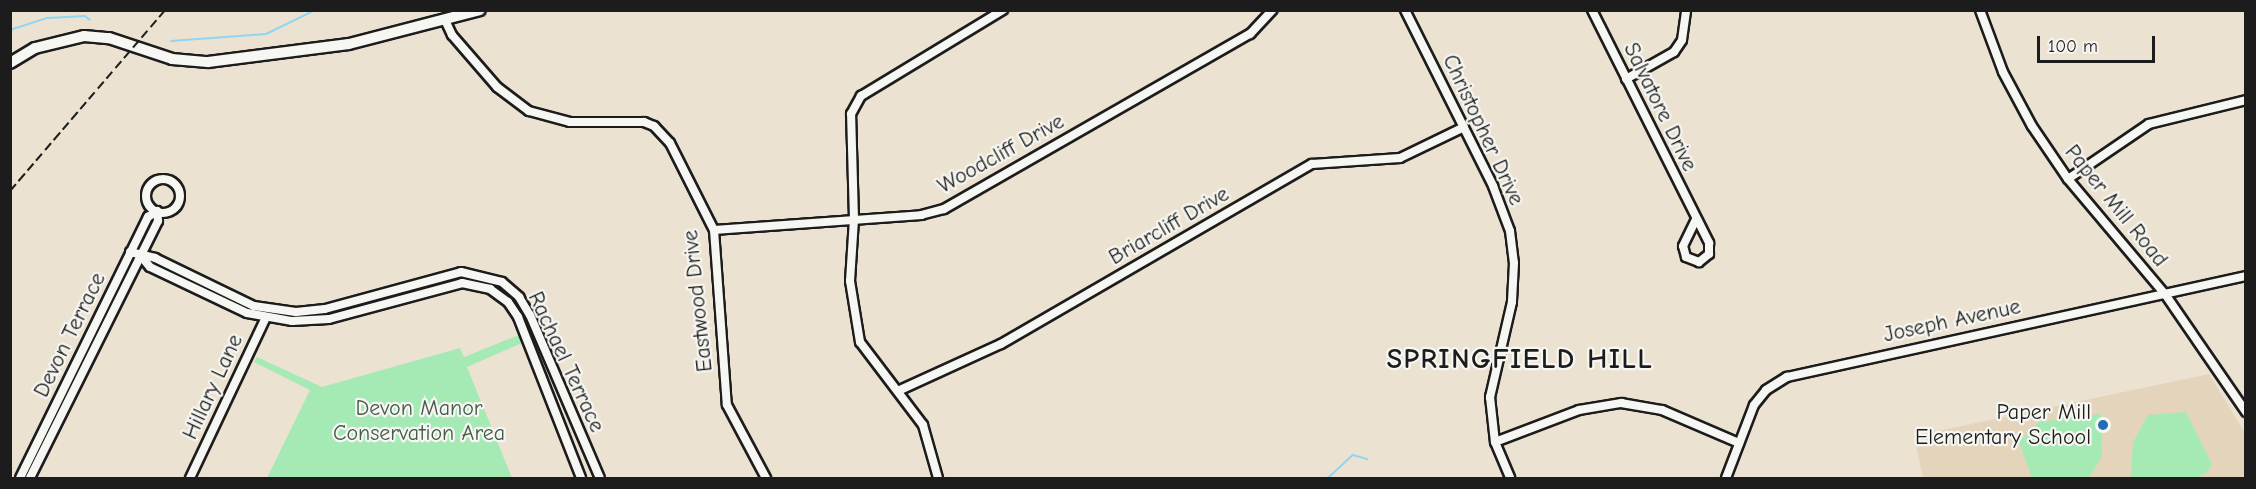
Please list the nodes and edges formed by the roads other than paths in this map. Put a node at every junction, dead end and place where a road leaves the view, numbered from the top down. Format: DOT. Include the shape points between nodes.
graph roads {
  1 [pos="480,10"];
  2 [pos="1003,10"];
  3 [pos="1272,10"];
  4 [pos="1405,10"];
  5 [pos="1592,10"];
  6 [pos="1686,10"];
  7 [pos="1980,10"];
  8 [pos="445,20"];
  9 [pos="10,63"];
  10 [pos="1626,79"];
  11 [pos="2246,100"];
  12 [pos="1464,127"];
  13 [pos="2068,179"];
  14 [pos="157,211"];
  15 [pos="854,219"];
  16 [pos="1696,219"];
  17 [pos="714,230"];
  18 [pos="130,252"];
  19 [pos="141,256"];
  20 [pos="2246,276"];
  21 [pos="2164,294"];
  22 [pos="270,310"];
  23 [pos="266,319"];
  24 [pos="900,390"];
  25 [pos="2246,412"];
  26 [pos="1495,442"];
  27 [pos="1739,442"];
  28 [pos="20,478"];
  29 [pos="30,478"];
  30 [pos="190,478"];
  31 [pos="581,478"];
  32 [pos="600,478"];
  33 [pos="766,478"];
  34 [pos="938,478"];
  35 [pos="1510,478"];
  36 [pos="1726,478"];
  1 -- 8 [label="main road"];
  2 -- 15 [label="street" via="856,99 851,114"];
  3 -- 15 [label="street, Woodcliff Drive" via="1250,34 944,208 921,215"];
  4 -- 12 [label="street, Christopher Drive"];
  5 -- 10 [label="street, Salvatore Drive"];
  6 -- 10 [label="street" via="1684,32 1674,52"];
  7 -- 13 [label="street, Paper Mill Road" via="2003,72 2032,126"];
  8 -- 9 [label="main road" via="350,44 208,62 172,59 108,38 75,36 35,48"];
  8 -- 17 [label="street, Eastwood Drive" via="452,34 497,87 531,113 570,122 634,121 654,126 670,143"];
  10 -- 16 [label="street, Salvatore Drive"];
  11 -- 13 [label="street" via="2146,125"];
  12 -- 24 [label="street, Briarcliff Drive" via="1400,158 1312,164 1001,344"];
  12 -- 26 [label="street, Christopher Drive" via="1499,200 1514,263 1510,315 1492,379 1490,409"];
  13 -- 21 [label="street, Paper Mill Road"];
  14 -- 14 [label="street, Devon Terrace" via="148,201 149,188 156,180 170,180 179,190 178,204 167,212"];
  14 -- 18 [label="street, Devon Terrace" via="148,217"];
  14 -- 19 [label="street, Devon Terrace" via="158,221"];
  15 -- 17 [label="street, Woodcliff Drive"];
  15 -- 24 [label="street" via="850,281 860,342"];
  16 -- 16 [label="street, Salvatore Drive" via="1710,248 1698,262 1686,257 1683,246"];
  17 -- 33 [label="street, Eastwood Drive" via="727,405"];
  18 -- 19 [label="street, Rachael Terrace"];
  18 -- 28 [label="street, Devon Terrace"];
  19 -- 22 [label="street, Rachael Terrace" via="155,258"];
  19 -- 23 [label="street, Rachael Terrace" via="150,267"];
  19 -- 29 [label="street, Devon Terrace"];
  20 -- 21 [label="street, Joseph Avenue"];
  21 -- 25 [label="street, Paper Mill Road"];
  21 -- 27 [label="street, Joseph Avenue" via="1787,376 1766,390 1754,405"];
  22 -- 23 [label="street, Hillary Lane"];
  22 -- 32 [label="street, Rachael Terrace" via="325,309 461,272 502,282 519,297 530,315"];
  23 -- 30 [label="street, Hillary Lane"];
  23 -- 31 [label="street, Rachael Terrace" via="329,319 462,283 490,289 508,302 519,317"];
  24 -- 34 [label="street" via="923,425"];
  26 -- 27 [label="street" via="1579,410 1621,403 1662,410"];
  26 -- 35 [label="street, Christopher Drive"];
  27 -- 36 [label="street, Joseph Avenue"];
}
